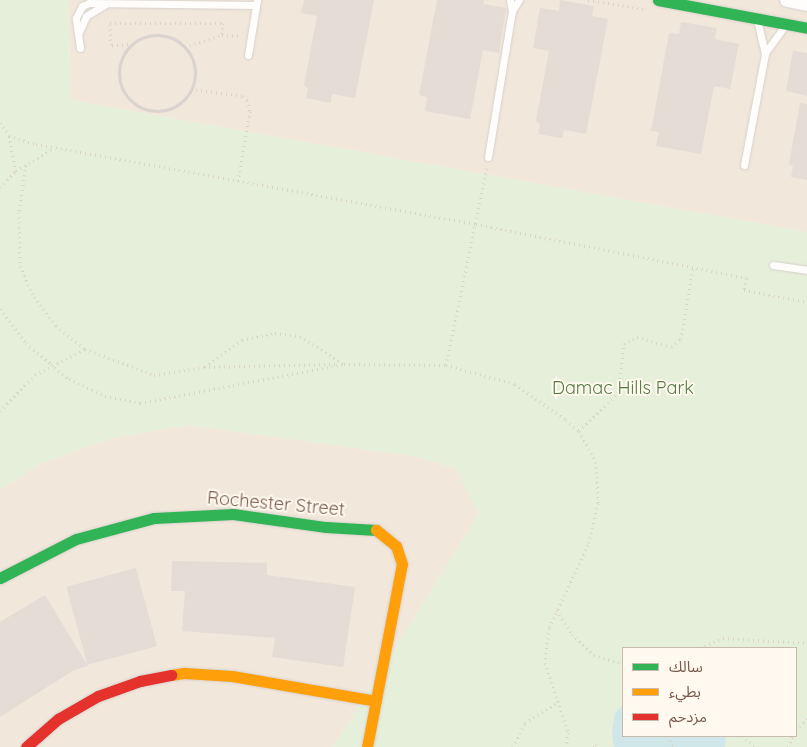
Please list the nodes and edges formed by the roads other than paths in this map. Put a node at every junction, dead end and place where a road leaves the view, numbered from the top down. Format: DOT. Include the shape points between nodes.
graph roads {
  1 [pos="510,0"];
  2 [pos="519,0"];
  3 [pos="658,0"];
  4 [pos="787,0"];
  5 [pos="143,2"];
  6 [pos="257,3"];
  7 [pos="807,4"];
  8 [pos="512,11"];
  9 [pos="756,18"];
  10 [pos="786,24"];
  11 [pos="807,28"];
  12 [pos="80,48"];
  13 [pos="765,54"];
  14 [pos="248,55"];
  15 [pos="488,157"];
  16 [pos="744,165"];
  17 [pos="773,265"];
  18 [pos="807,270"];
  19 [pos="0,578"];
  20 [pos="376,702"];
  21 [pos="26,747"];
  22 [pos="367,747"];
  1 -- 8 [label="lane"];
  2 -- 8 [label="lane"];
  3 -- 9 [label="street"];
  4 -- 7 [label="street"];
  5 -- 6 [label="lane"];
  5 -- 12 [label="lane" via="89,2 82,6 76,18"];
  6 -- 14 [label="lane"];
  8 -- 15 [label="lane"];
  9 -- 10 [label="street"];
  9 -- 13 [label="lane"];
  10 -- 11 [label="street"];
  10 -- 13 [label="lane"];
  13 -- 16 [label="lane"];
  17 -- 18 [label="lane"];
  19 -- 20 [label="street, Rochester Street" via="76,539 154,518 233,514 326,527 375,529 396,546 402,564"];
  20 -- 21 [label="street" via="232,676 184,673 140,681 98,696 58,719"];
  20 -- 22 [label="street, Rochester Street"];
}
